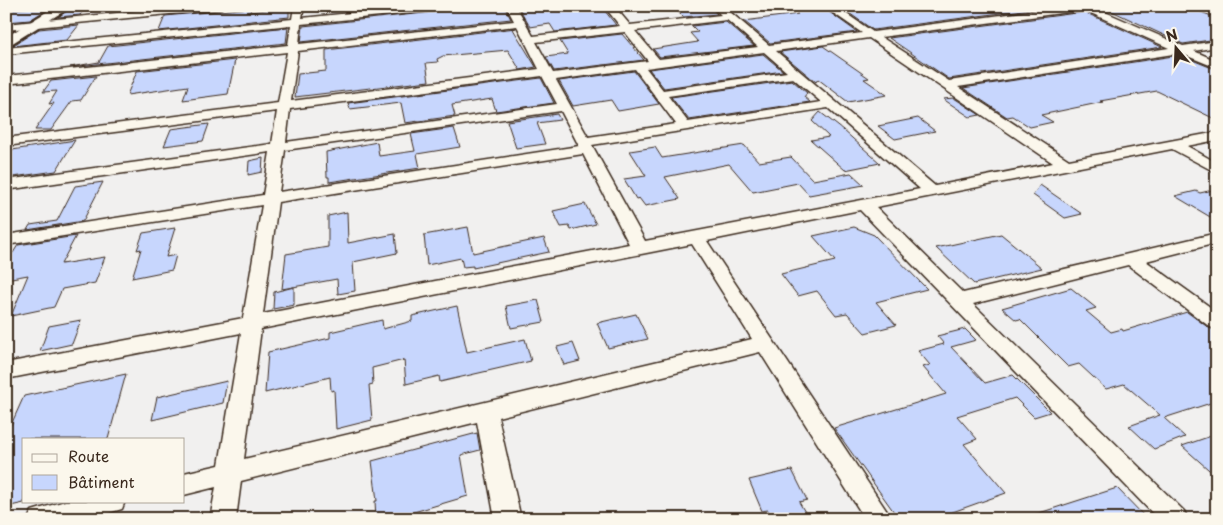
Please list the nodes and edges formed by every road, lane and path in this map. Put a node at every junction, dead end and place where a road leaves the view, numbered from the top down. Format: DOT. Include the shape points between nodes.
graph roads {
  1 [pos="66,6"];
  2 [pos="220,6"];
  3 [pos="450,6"];
  4 [pos="511,6"];
  5 [pos="609,6"];
  6 [pos="717,6"];
  7 [pos="828,6"];
  8 [pos="1087,7"];
  9 [pos="298,14"];
  10 [pos="729,16"];
  11 [pos="520,23"];
  12 [pos="38,24"];
  13 [pos="6,27"];
  14 [pos="628,29"];
  15 [pos="871,35"];
  16 [pos="529,40"];
  17 [pos="6,43"];
  18 [pos="1217,44"];
  19 [pos="292,48"];
  20 [pos="766,48"];
  21 [pos="1181,50"];
  22 [pos="6,51"];
  23 [pos="656,63"];
  24 [pos="638,65"];
  25 [pos="1217,65"];
  26 [pos="547,74"];
  27 [pos="796,74"];
  28 [pos="6,80"];
  29 [pos="948,85"];
  30 [pos="660,94"];
  31 [pos="831,104"];
  32 [pos="284,106"];
  33 [pos="565,106"];
  34 [pos="685,127"];
  35 [pos="1217,136"];
  36 [pos="6,142"];
  37 [pos="1173,144"];
  38 [pos="586,146"];
  39 [pos="278,147"];
  40 [pos="1066,165"];
  41 [pos="1217,169"];
  42 [pos="6,185"];
  43 [pos="932,191"];
  44 [pos="270,199"];
  45 [pos="863,204"];
  46 [pos="696,237"];
  47 [pos="1217,238"];
  48 [pos="6,240"];
  49 [pos="640,248"];
  50 [pos="1131,259"];
  51 [pos="958,301"];
  52 [pos="1217,322"];
  53 [pos="251,323"];
  54 [pos="764,343"];
  55 [pos="6,371"];
  56 [pos="486,410"];
  57 [pos="229,473"];
  58 [pos="185,484"];
  59 [pos="109,502"];
  60 [pos="41,519"];
  61 [pos="223,519"];
  62 [pos="508,519"];
  63 [pos="879,519"];
  64 [pos="1175,519"];
  1 -- 12 [label="main road"];
  2 -- 12 [label="street"];
  3 -- 9 [label="street"];
  4 -- 11 [label="street"];
  5 -- 14 [label="street"];
  6 -- 10 [label="street"];
  7 -- 15 [label="street"];
  8 -- 15 [label="street"];
  8 -- 21 [label="street"];
  9 -- 19 [label="street"];
  9 -- 22 [label="street"];
  10 -- 14 [label="street"];
  10 -- 20 [label="street"];
  11 -- 16 [label="street"];
  11 -- 19 [label="street"];
  12 -- 13 [label="street"];
  12 -- 17 [label="main road"];
  14 -- 16 [label="street"];
  14 -- 23 [label="street"];
  15 -- 20 [label="street"];
  15 -- 29 [label="street"];
  16 -- 26 [label="street"];
  18 -- 21 [label="street"];
  19 -- 28 [label="street"];
  19 -- 32 [label="street"];
  20 -- 23 [label="street"];
  20 -- 27 [label="street"];
  21 -- 25 [label="street"];
  21 -- 29 [label="street"];
  23 -- 24 [label="street"];
  24 -- 26 [label="street"];
  24 -- 30 [label="street"];
  26 -- 32 [label="street"];
  26 -- 33 [label="street"];
  27 -- 30 [label="street"];
  27 -- 31 [label="street"];
  29 -- 40 [label="street"];
  30 -- 34 [label="street"];
  31 -- 34 [label="street"];
  31 -- 43 [label="street"];
  32 -- 36 [label="street"];
  32 -- 39 [label="street"];
  33 -- 38 [label="street"];
  33 -- 39 [label="street"];
  34 -- 38 [label="street"];
  35 -- 37 [label="street"];
  37 -- 40 [label="street"];
  37 -- 41 [label="street"];
  38 -- 44 [label="street"];
  38 -- 49 [label="street"];
  39 -- 42 [label="street"];
  39 -- 44 [label="street"];
  40 -- 43 [label="street"];
  43 -- 45 [label="street"];
  44 -- 48 [label="street"];
  44 -- 53 [label="street"];
  45 -- 46 [label="street"];
  45 -- 51 [label="street"];
  46 -- 49 [label="street"];
  46 -- 54 [label="street"];
  47 -- 50 [label="street"];
  49 -- 53 [label="street"];
  50 -- 51 [label="street"];
  50 -- 52 [label="street"];
  51 -- 64 [label="street"];
  53 -- 55 [label="street"];
  53 -- 57 [label="street"];
  54 -- 56 [label="street"];
  54 -- 63 [label="street"];
  56 -- 57 [label="street"];
  56 -- 62 [label="street"];
  57 -- 58 [label="street"];
  57 -- 61 [label="street"];
  59 -- 60 [label="street"];
}
